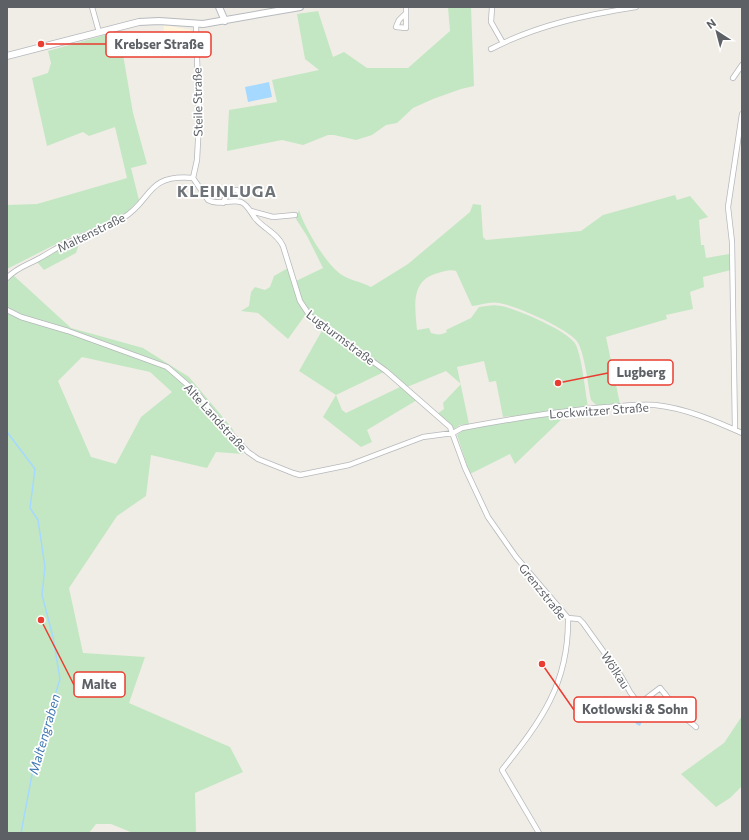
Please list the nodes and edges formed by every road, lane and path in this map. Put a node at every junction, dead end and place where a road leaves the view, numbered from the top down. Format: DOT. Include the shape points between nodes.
graph roads {
  1 [pos="92,7"];
  2 [pos="219,7"];
  3 [pos="300,7"];
  4 [pos="406,7"];
  5 [pos="492,7"];
  6 [pos="636,7"];
  7 [pos="405,14"];
  8 [pos="225,21"];
  9 [pos="196,25"];
  10 [pos="99,32"];
  11 [pos="503,43"];
  12 [pos="492,49"];
  13 [pos="7,56"];
  14 [pos="742,65"];
  15 [pos="733,78"];
  16 [pos="742,114"];
  17 [pos="193,178"];
  18 [pos="239,192"];
  19 [pos="223,203"];
  20 [pos="251,211"];
  21 [pos="295,215"];
  22 [pos="7,278"];
  23 [pos="7,310"];
  24 [pos="735,430"];
  25 [pos="453,433"];
  26 [pos="742,433"];
  27 [pos="568,618"];
  28 [pos="696,727"];
  29 [pos="539,833"];
  1 -- 10 [label="street"];
  2 -- 8 [label="main road"];
  3 -- 8 [label="main road"];
  4 -- 7 [label="street"];
  5 -- 11 [label="street" via="492,22"];
  6 -- 11 [label="street" via="549,25"];
  8 -- 9 [label="main road"];
  9 -- 10 [label="main road" via="149,21"];
  9 -- 17 [label="street, Steile Straße" via="198,121 197,160"];
  10 -- 13 [label="main road"];
  11 -- 12 [label="street"];
  14 -- 15 [label="street"];
  16 -- 24 [label="street" via="728,207 732,242"];
  17 -- 19 [label="street" via="208,200"];
  17 -- 22 [label="street, Maltenstraße" via="176,178 161,182 150,189 136,208 124,217 65,243 16,269"];
  18 -- 19 [label="street" via="233,190 227,194"];
  19 -- 20 [label="street, Lugturmstraße" via="243,203"];
  20 -- 21 [label="street" via="269,216"];
  20 -- 25 [label="street, Lugturmstraße" via="281,242 300,301 310,316 386,371 450,427"];
  23 -- 25 [label="street, Alte Landstraße" via="20,317 68,331 167,367 197,392 248,452 258,459 300,475 349,465 423,437"];
  24 -- 25 [label="street, Lockwitzer Straße" via="672,408 643,405 526,416 462,428"];
  24 -- 26 [label="street, Lockwitzer Straße"];
  25 -- 27 [label="street, Grenzstraße" via="465,468 488,517 516,557"];
  27 -- 28 [label="street, Wölkau" via="578,619 583,623 639,704 660,688 683,716"];
  27 -- 29 [label="street, Grenzstraße" via="565,657 550,703 502,770"];
}
